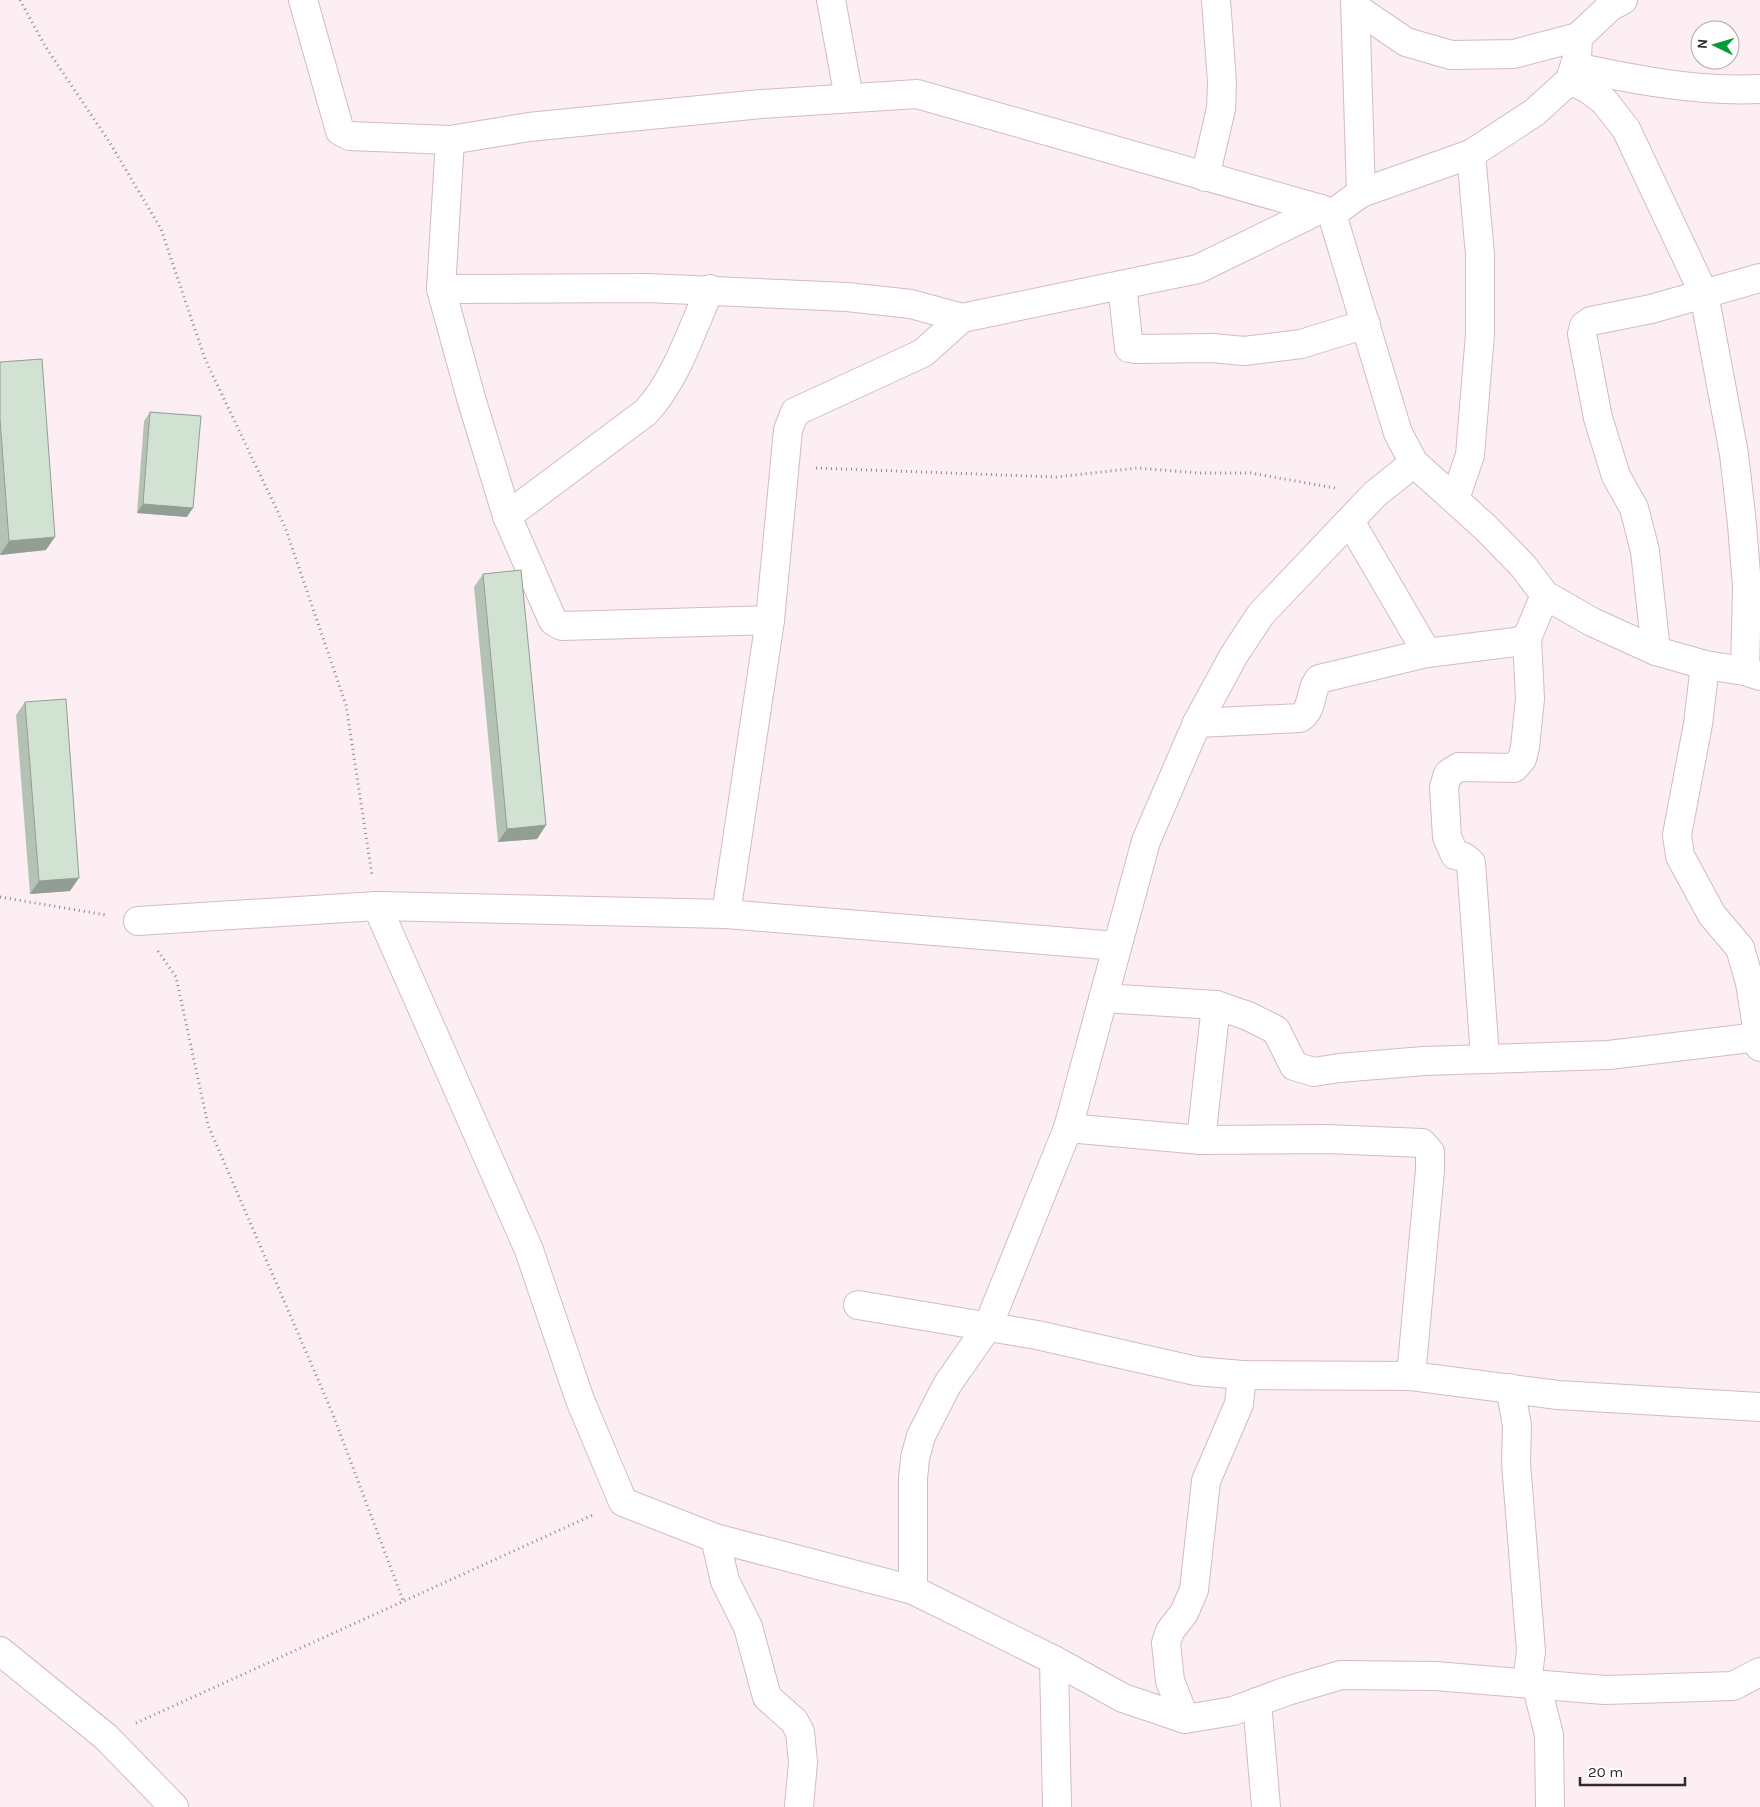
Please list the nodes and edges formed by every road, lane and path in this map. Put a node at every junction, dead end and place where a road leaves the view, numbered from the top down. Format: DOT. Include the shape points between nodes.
graph roads {
  1 [pos="20,0"];
  2 [pos="304,0"];
  3 [pos="831,0"];
  4 [pos="1216,0"];
  5 [pos="1623,0"];
  6 [pos="1356,4"];
  7 [pos="1578,37"];
  8 [pos="1572,74"];
  9 [pos="1760,89"];
  10 [pos="849,98"];
  11 [pos="450,140"];
  12 [pos="1471,154"];
  13 [pos="1205,176"];
  14 [pos="1361,193"];
  15 [pos="1326,211"];
  16 [pos="1760,278"];
  17 [pos="1122,285"];
  18 [pos="441,289"];
  19 [pos="710,289"];
  20 [pos="1704,294"];
  21 [pos="962,318"];
  22 [pos="1366,324"];
  23 [pos="1414,463"];
  24 [pos="784,466"];
  25 [pos="1376,494"];
  26 [pos="1455,499"];
  27 [pos="507,516"];
  28 [pos="1350,521"];
  29 [pos="1753,552"];
  30 [pos="1545,595"];
  31 [pos="770,620"];
  32 [pos="1528,638"];
  33 [pos="1656,650"];
  34 [pos="1427,653"];
  35 [pos="1705,665"];
  36 [pos="1753,674"];
  37 [pos="1197,723"];
  38 [pos="0,897"];
  39 [pos="377,906"];
  40 [pos="726,914"];
  41 [pos="138,920"];
  42 [pos="1117,946"];
  43 [pos="1103,998"];
  44 [pos="1216,1005"];
  45 [pos="1759,1042"];
  46 [pos="1486,1057"];
  47 [pos="1068,1128"];
  48 [pos="1201,1140"];
  49 [pos="858,1305"];
  50 [pos="988,1326"];
  51 [pos="1242,1375"];
  52 [pos="1411,1376"];
  53 [pos="1510,1388"];
  54 [pos="1760,1407"];
  55 [pos="623,1502"];
  56 [pos="715,1538"];
  57 [pos="913,1590"];
  58 [pos="404,1603"];
  59 [pos="0,1651"];
  60 [pos="1054,1660"];
  61 [pos="1760,1672"];
  62 [pos="1531,1683"];
  63 [pos="1257,1702"];
  64 [pos="1185,1719"];
  65 [pos="106,1737"];
  66 [pos="174,1807"];
  67 [pos="799,1807"];
  68 [pos="1057,1807"];
  69 [pos="1266,1807"];
  70 [pos="1550,1807"];
  1 -- 39 [label="path" via="45,46 110,143 161,228 205,359 285,526 346,705"];
  2 -- 11 [label="street" via="340,131 349,136"];
  3 -- 10 [label="street"];
  4 -- 13 [label="street" via="1221,109"];
  5 -- 7 [label="street" via="1610,6"];
  6 -- 7 [label="street" via="1406,42 1451,55 1514,54"];
  6 -- 14 [label="street"];
  7 -- 8 [label="street"];
  8 -- 9 [label="street" via="1712,88"];
  8 -- 12 [label="street" via="1535,112"];
  8 -- 20 [label="street" via="1604,101 1626,129"];
  10 -- 11 [label="street" via="529,127"];
  10 -- 13 [label="street" via="917,94"];
  11 -- 18 [label="street"];
  12 -- 14 [label="street"];
  12 -- 26 [label="street" via="1480,255 1480,334 1470,455"];
  13 -- 15 [label="street"];
  14 -- 15 [label="street"];
  15 -- 17 [label="street" via="1198,269"];
  15 -- 22 [label="street"];
  16 -- 20 [label="street"];
  17 -- 21 [label="street"];
  17 -- 22 [label="street" via="1129,348 1135,349 1244,351 1301,344"];
  18 -- 19 [label="street"];
  18 -- 27 [label="street" via="470,398"];
  19 -- 21 [label="street" via="911,304"];
  19 -- 27 [label="street" via="671,377 646,412"];
  20 -- 29 [label="street"];
  20 -- 33 [label="street" via="1591,321 1584,326 1582,334 1598,418 1616,476 1634,508 1645,551"];
  21 -- 24 [label="street" via="923,353 795,412 788,430"];
  22 -- 23 [label="street" via="1398,434"];
  23 -- 25 [label="street"];
  23 -- 26 [label="street"];
  24 -- 25 [label="path" via="1056,477 1137,468 1251,474"];
  24 -- 31 [label="street"];
  25 -- 28 [label="street"];
  26 -- 30 [label="street" via="1523,566"];
  27 -- 31 [label="street" via="547,611 553,621 562,626"];
  28 -- 34 [label="street"];
  28 -- 37 [label="street" via="1261,614 1234,655"];
  29 -- 36 [label="street"];
  30 -- 32 [label="street"];
  30 -- 33 [label="street" via="1592,622"];
  31 -- 40 [label="street"];
  32 -- 34 [label="street"];
  32 -- 46 [label="street" via="1530,699 1522,759 1514,768 1459,767 1448,774 1444,787 1447,837 1455,855 1471,863"];
  33 -- 35 [label="street"];
  34 -- 37 [label="street" via="1319,678 1309,709 1300,718"];
  35 -- 36 [label="street"];
  35 -- 45 [label="street" via="1698,724 1676,835 1680,856 1712,915 1740,948 1750,983"];
  37 -- 42 [label="street" via="1146,841"];
  38 -- 41 [label="path"];
  39 -- 40 [label="street"];
  39 -- 41 [label="street"];
  39 -- 55 [label="street" via="530,1250 580,1400"];
  40 -- 42 [label="street"];
  41 -- 58 [label="path" via="176,977 208,1125 332,1412"];
  42 -- 43 [label="street"];
  43 -- 44 [label="street"];
  43 -- 47 [label="street"];
  44 -- 46 [label="street" via="1276,1030 1294,1066 1314,1072"];
  44 -- 48 [label="street"];
  45 -- 46 [label="street" via="1609,1055"];
  47 -- 48 [label="street"];
  47 -- 50 [label="street"];
  48 -- 52 [label="street" via="1336,1139 1422,1143 1430,1152 1430,1170"];
  49 -- 50 [label="street"];
  50 -- 51 [label="street" via="1196,1371"];
  50 -- 57 [label="street" via="947,1385 921,1436 915,1458"];
  51 -- 52 [label="street"];
  51 -- 64 [label="street" via="1238,1404 1206,1481 1194,1590 1166,1644 1170,1681"];
  52 -- 53 [label="street"];
  53 -- 54 [label="street" via="1558,1395"];
  53 -- 62 [label="street" via="1517,1425 1516,1464"];
  55 -- 56 [label="street"];
  55 -- 58 [label="path"];
  56 -- 57 [label="street"];
  56 -- 67 [label="street" via="725,1581 748,1627 767,1697 800,1732 803,1762"];
  57 -- 60 [label="street"];
  58 -- 65 [label="path"];
  59 -- 65 [label="street"];
  60 -- 64 [label="street" via="1123,1698"];
  60 -- 68 [label="street"];
  61 -- 62 [label="street" via="1733,1686 1605,1690"];
  62 -- 63 [label="street" via="1435,1676 1341,1676"];
  62 -- 70 [label="street" via="1549,1735"];
  63 -- 64 [label="street" via="1233,1711"];
  63 -- 69 [label="street"];
  65 -- 66 [label="street"];
}
